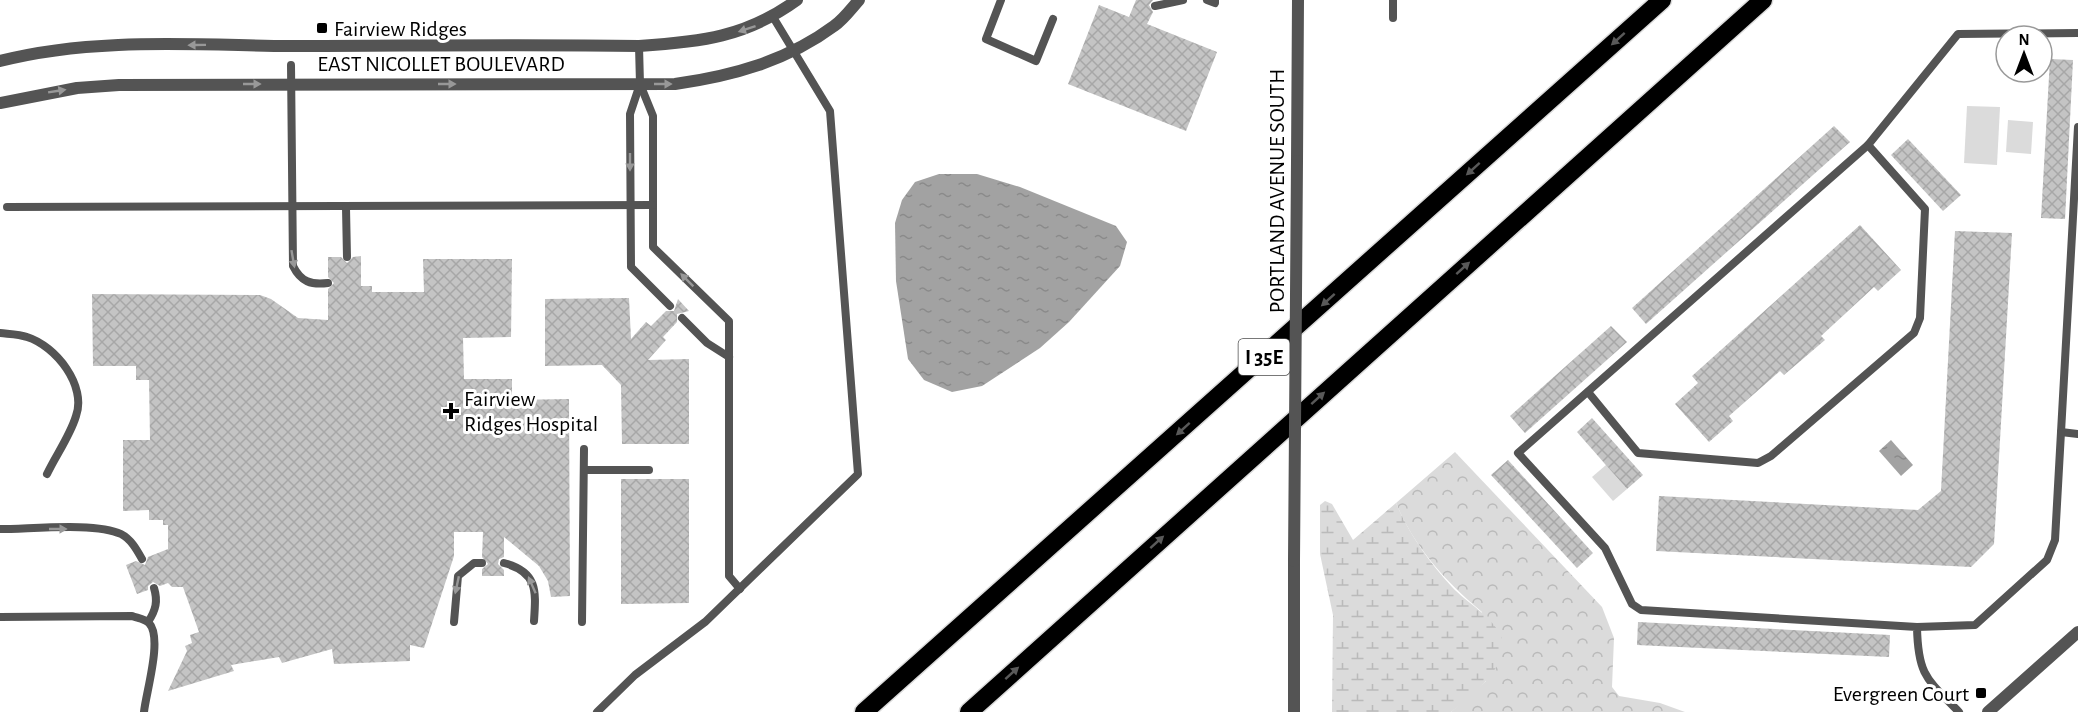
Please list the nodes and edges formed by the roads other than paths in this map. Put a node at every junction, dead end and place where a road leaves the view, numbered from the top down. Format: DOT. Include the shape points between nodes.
graph roads {
  1 [pos="797,0"];
  2 [pos="859,0"];
  3 [pos="1001,0"];
  4 [pos="1183,0"];
  5 [pos="1207,0"];
  6 [pos="1215,0"];
  7 [pos="1298,0"];
  8 [pos="1393,0"];
  9 [pos="1662,0"];
  10 [pos="1763,0"];
  11 [pos="1155,6"];
  12 [pos="773,17"];
  13 [pos="1393,18"];
  14 [pos="1053,19"];
  15 [pos="2078,33"];
  16 [pos="639,46"];
  17 [pos="792,51"];
  18 [pos="0,62"];
  19 [pos="291,65"];
  20 [pos="291,84"];
  21 [pos="640,84"];
  22 [pos="0,102"];
  23 [pos="2078,127"];
  24 [pos="1868,145"];
  25 [pos="630,206"];
  26 [pos="653,206"];
  27 [pos="7,207"];
  28 [pos="291,208"];
  29 [pos="346,208"];
  30 [pos="347,257"];
  31 [pos="328,284"];
  32 [pos="670,306"];
  33 [pos="682,318"];
  34 [pos="0,333"];
  35 [pos="729,357"];
  36 [pos="1588,392"];
  37 [pos="2061,432"];
  38 [pos="2078,434"];
  39 [pos="584,449"];
  40 [pos="584,470"];
  41 [pos="649,470"];
  42 [pos="47,474"];
  43 [pos="0,530"];
  44 [pos="142,559"];
  45 [pos="482,562"];
  46 [pos="504,562"];
  47 [pos="154,588"];
  48 [pos="740,589"];
  49 [pos="0,616"];
  50 [pos="534,621"];
  51 [pos="148,622"];
  52 [pos="454,622"];
  53 [pos="582,622"];
  54 [pos="1917,627"];
  55 [pos="2078,632"];
  56 [pos="144,712"];
  57 [pos="597,712"];
  58 [pos="864,712"];
  59 [pos="969,712"];
  60 [pos="1294,712"];
  61 [pos="1959,712"];
  62 [pos="1988,712"];
  1 -- 12 [label="street, EAST NICOLLET BOULEVARD"];
  2 -- 17 [label="street, EAST NICOLLET BOULEVARD" via="835,26"];
  3 -- 14 [label="lane" via="986,39 1036,61"];
  4 -- 11 [label="lane"];
  5 -- 6 [label="lane"];
  7 -- 60 [label="street, PORTLAND AVENUE SOUTH, bridge"];
  8 -- 13 [label="lane"];
  9 -- 58 [label="highway, I 35E, one-way"];
  59 -- 10 [label="highway, one-way"];
  12 -- 16 [label="street, EAST NICOLLET BOULEVARD, one-way" via="718,38"];
  12 -- 17 [label="lane"];
  15 -- 24 [label="lane" via="1958,34"];
  16 -- 18 [label="street, EAST NICOLLET BOULEVARD, one-way" via="95,47 23,55"];
  16 -- 21 [label="lane"];
  21 -- 17 [label="street, EAST NICOLLET BOULEVARD, one-way" via="719,78"];
  17 -- 48 [label="lane" via="830,111 858,474"];
  19 -- 20 [label="lane"];
  20 -- 21 [label="street, EAST NICOLLET BOULEVARD, one-way"];
  22 -- 20 [label="street, EAST NICOLLET BOULEVARD, one-way" via="119,85"];
  20 -- 28 [label="lane"];
  21 -- 25 [label="lane, one-way" via="630,114"];
  21 -- 26 [label="lane" via="652,116"];
  23 -- 37 [label="lane"];
  24 -- 36 [label="lane"];
  24 -- 36 [label="lane" via="1925,209 1920,318 1914,333 1758,463 1638,453"];
  25 -- 26 [label="lane"];
  25 -- 29 [label="lane"];
  25 -- 32 [label="lane" via="631,267"];
  35 -- 26 [label="lane, one-way" via="729,321 653,247"];
  27 -- 28 [label="lane"];
  28 -- 29 [label="lane"];
  28 -- 31 [label="lane, one-way" via="291,254 298,277 317,285"];
  29 -- 30 [label="lane"];
  33 -- 35 [label="lane" via="707,343"];
  34 -- 42 [label="lane" via="29,337 51,352 69,372 79,396 77,415"];
  35 -- 48 [label="lane" via="729,576"];
  36 -- 54 [label="lane" via="1518,453 1605,548 1632,604 1641,610"];
  37 -- 38 [label="lane"];
  37 -- 54 [label="lane" via="2055,540 2047,560 1975,625"];
  39 -- 40 [label="lane"];
  40 -- 41 [label="lane"];
  40 -- 53 [label="lane"];
  43 -- 44 [label="lane, one-way" via="104,529 123,535"];
  45 -- 52 [label="lane, one-way" via="474,563 458,576"];
  50 -- 46 [label="lane, one-way" via="536,591 531,580 525,572"];
  47 -- 51 [label="lane" via="155,612"];
  48 -- 57 [label="lane" via="705,622 635,675"];
  49 -- 51 [label="lane" via="132,616"];
  51 -- 56 [label="lane" via="154,631 153,666"];
  54 -- 61 [label="lane" via="1922,671"];
  55 -- 62 [label="street"];
}
